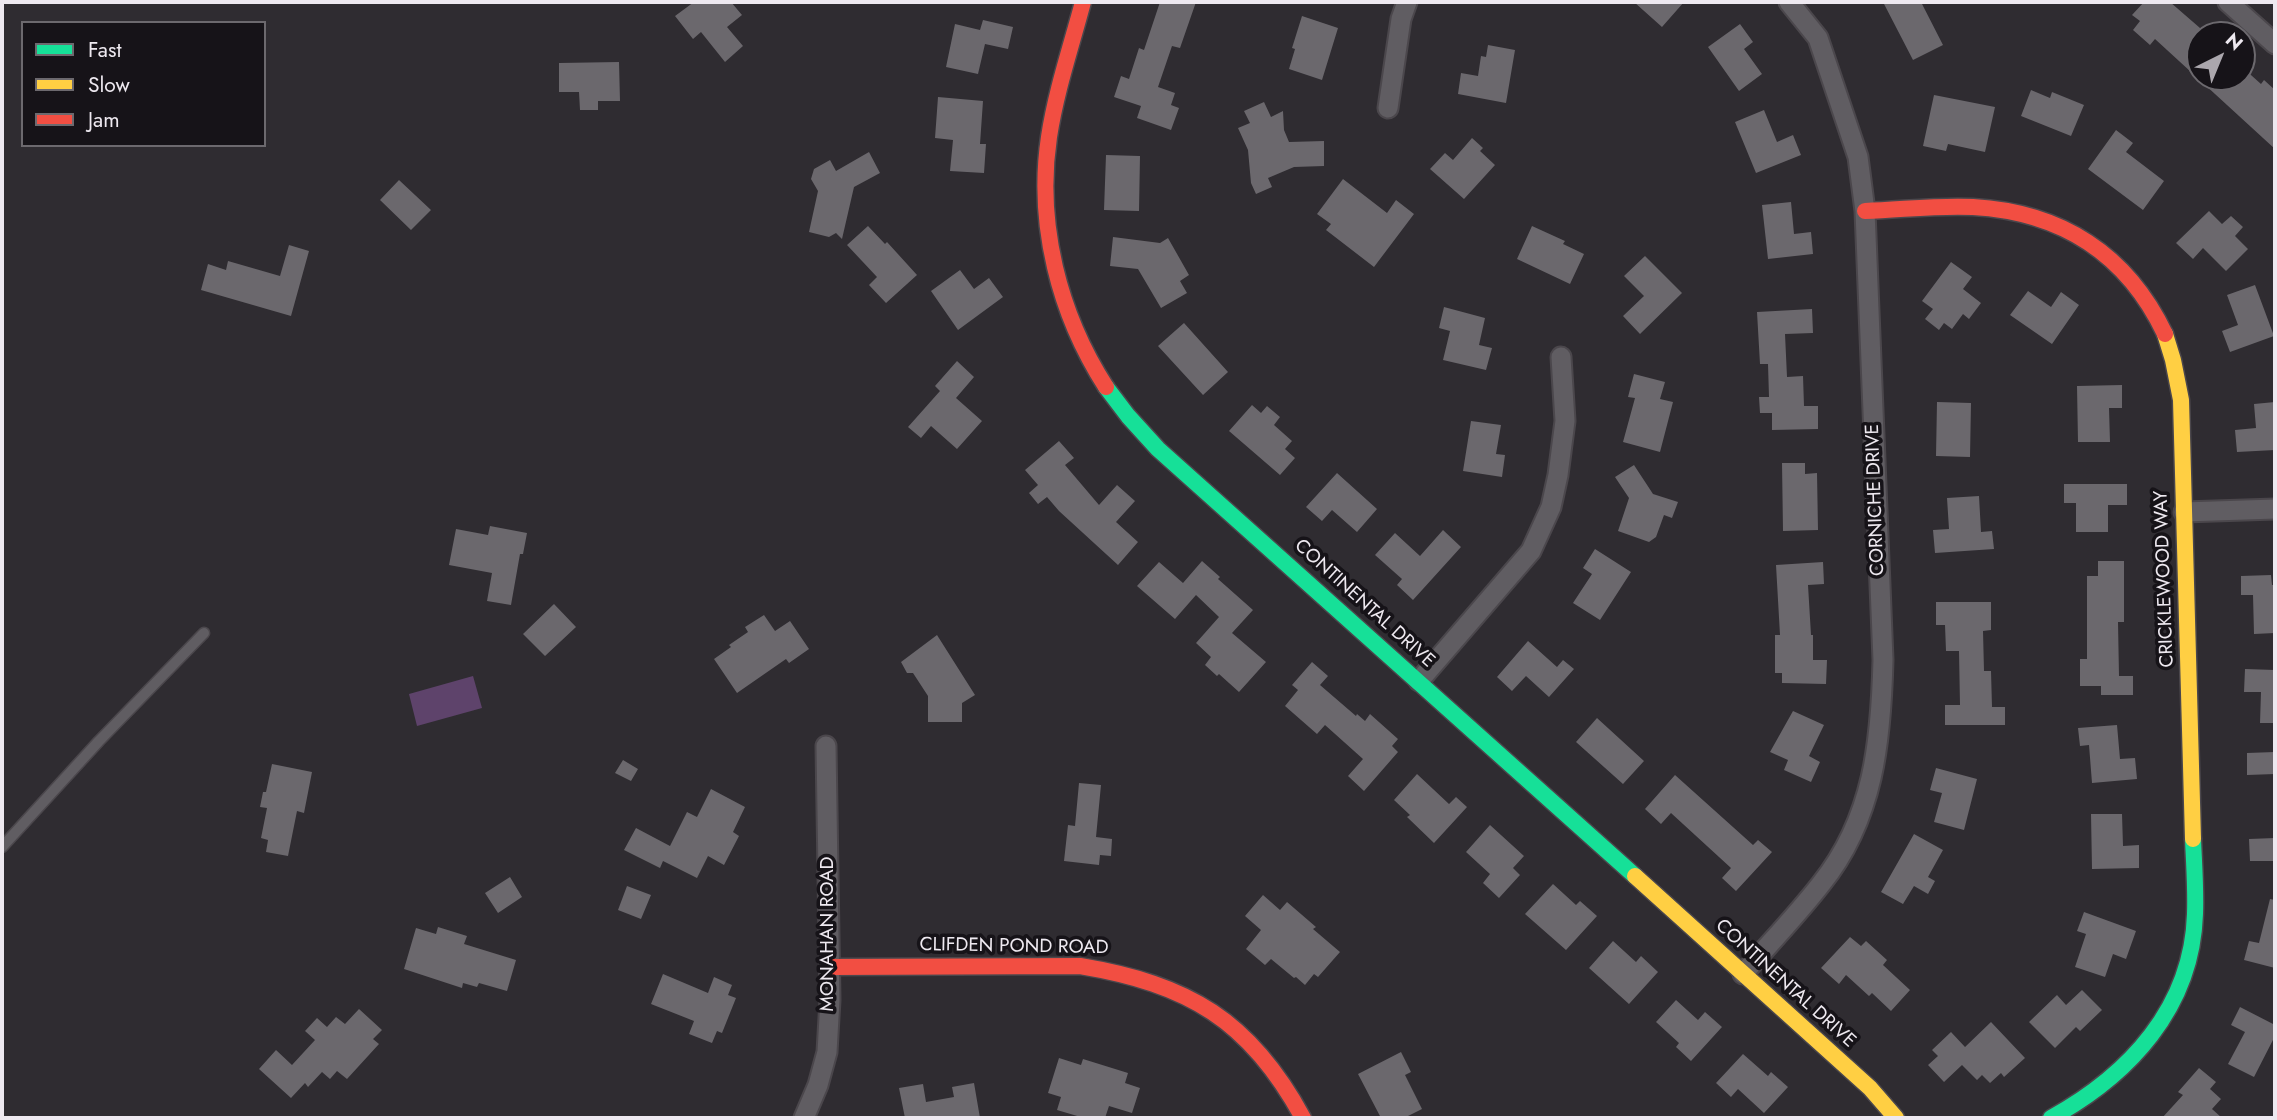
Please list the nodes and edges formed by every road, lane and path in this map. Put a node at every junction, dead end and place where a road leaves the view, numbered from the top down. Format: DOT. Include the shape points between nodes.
graph roads {
  1 [pos="1083,2"];
  2 [pos="1408,2"];
  3 [pos="1789,2"];
  4 [pos="2228,2"];
  5 [pos="2275,44"];
  6 [pos="1388,108"];
  7 [pos="1865,211"];
  8 [pos="1561,357"];
  9 [pos="2275,509"];
  10 [pos="2184,512"];
  11 [pos="204,633"];
  12 [pos="1419,681"];
  13 [pos="826,746"];
  14 [pos="2,847"];
  15 [pos="831,967"];
  16 [pos="1743,974"];
  17 [pos="804,1118"];
  18 [pos="1303,1118"];
  19 [pos="1896,1118"];
  20 [pos="2051,1118"];
  1 -- 12 [label="street, CONTINENTAL DRIVE" via="1046,158 1052,253 1077,337 1101,382 1158,449"];
  2 -- 6 [label="street" via="1401,19"];
  3 -- 7 [label="street, CORNICHE DRIVE" via="1818,38 1858,158"];
  4 -- 5 [label="street"];
  7 -- 10 [label="street, CRICKLEWOOD WAY" via="1972,207 2015,212 2079,236 2125,273 2154,313 2175,365 2181,400"];
  7 -- 16 [label="street, CORNICHE DRIVE" via="1883,660 1877,755 1865,806 1836,864"];
  8 -- 12 [label="street" via="1565,421 1551,507 1531,551"];
  9 -- 10 [label="street"];
  10 -- 20 [label="street, CRICKLEWOOD WAY" via="2195,915 2188,963 2150,1039 2096,1093"];
  11 -- 14 [label="lane"];
  12 -- 16 [label="street, CONTINENTAL DRIVE"];
  13 -- 15 [label="street, MONAHAN ROAD"];
  15 -- 17 [label="street, MONAHAN ROAD" via="827,1052"];
  15 -- 18 [label="street, CLIFDEN POND ROAD" via="1080,966 1140,977 1171,988 1229,1022 1282,1081"];
  16 -- 19 [label="street, CONTINENTAL DRIVE" via="1870,1088"];
}
